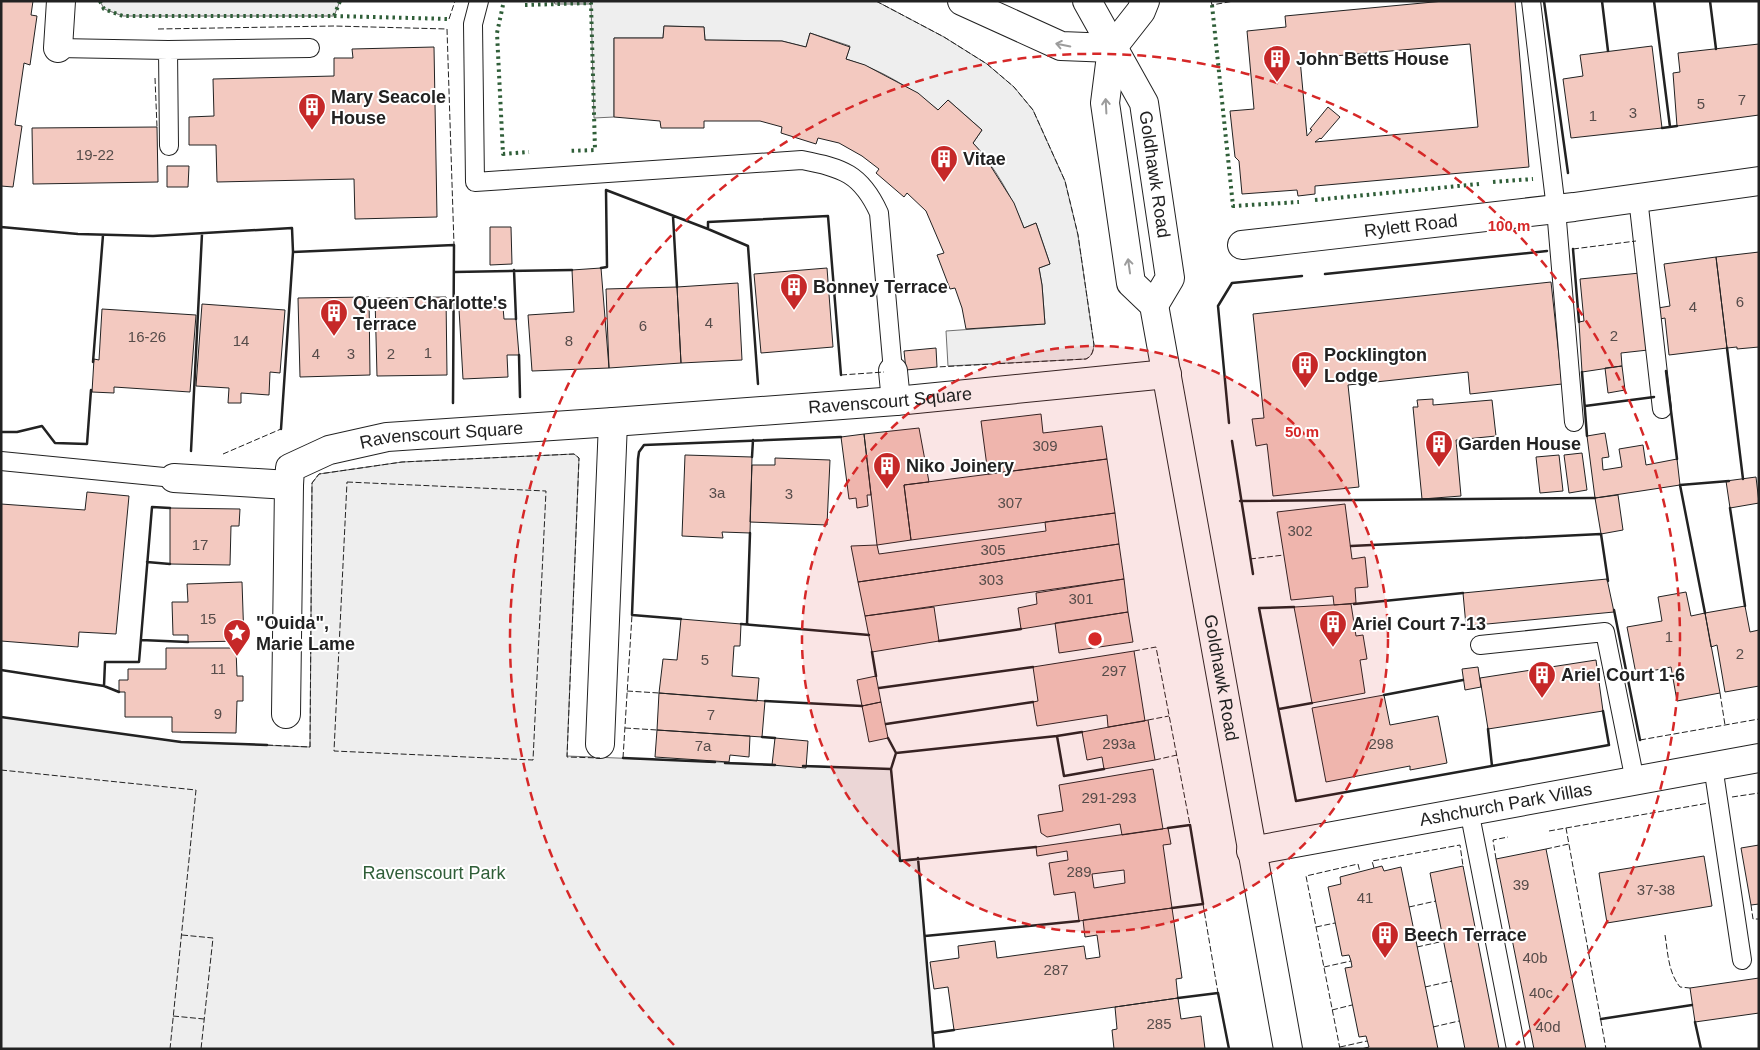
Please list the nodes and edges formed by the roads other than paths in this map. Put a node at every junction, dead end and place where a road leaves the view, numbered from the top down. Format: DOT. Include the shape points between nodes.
graph roads {
  1 [pos="61,1"];
  2 [pos="479,1"];
  3 [pos="962,1"];
  4 [pos="1087,1"];
  5 [pos="1146,1"];
  6 [pos="1531,1"];
  7 [pos="58,48"];
  8 [pos="310,48"];
  9 [pos="1112,48"];
  10 [pos="168,50"];
  11 [pos="169,146"];
  12 [pos="1759,181"];
  13 [pos="1638,198"];
  14 [pos="1556,209"];
  15 [pos="1242,245"];
  16 [pos="1154,305"];
  17 [pos="893,372"];
  18 [pos="1167,374"];
  19 [pos="896,401"];
  20 [pos="1662,409"];
  21 [pos="613,422"];
  22 [pos="1574,422"];
  23 [pos="1,461"];
  24 [pos="174,478"];
  25 [pos="290,485"];
  26 [pos="1480,645"];
  27 [pos="286,714"];
  28 [pos="600,744"];
  29 [pos="1759,758"];
  30 [pos="1713,766"];
  31 [pos="1635,781"];
  32 [pos="1470,810"];
  33 [pos="1251,851"];
  34 [pos="1742,960"];
  35 [pos="1288,1049"];
  36 [pos="1516,1049"];
  1 -- 7 [label="street"];
  2 -- 17 [label="lane" via="472,24 475,182 802,160 828,165 861,182 879,213"];
  9 -- 3 [label="street, one-way" via="1061,46"];
  4 -- 9 [label="street, Goldhawk Road"];
  5 -- 9 [label="street"];
  6 -- 14 [label="lane"];
  7 -- 10 [label="lane"];
  8 -- 10 [label="lane"];
  16 -- 9 [label="street, one-way" via="1131,283 1105,103"];
  9 -- 16 [label="street, Goldhawk Road" via="1144,103 1170,278"];
  10 -- 11 [label="lane"];
  12 -- 13 [label="street, Rylett Road"];
  13 -- 14 [label="street, Rylett Road"];
  13 -- 20 [label="lane"];
  14 -- 15 [label="street, Rylett Road"];
  14 -- 22 [label="lane"];
  16 -- 18 [label="street, Goldhawk Road"];
  17 -- 19 [label="street"];
  18 -- 19 [label="street, Ravenscourt Square"];
  18 -- 33 [label="street, Goldhawk Road"];
  19 -- 21 [label="street, Ravenscourt Square"];
  21 -- 25 [label="street, Ravenscourt Square" via="386,437 329,450 290,468"];
  21 -- 28 [label="street"];
  23 -- 24 [label="lane"];
  24 -- 25 [label="street"];
  25 -- 27 [label="street, Ravenscourt Square"];
  26 -- 31 [label="lane" via="1605,632"];
  29 -- 30 [label="street, Ashchurch Park Villas"];
  30 -- 31 [label="street, Ashchurch Park Villas"];
  30 -- 34 [label="lane"];
  31 -- 32 [label="street, Ashchurch Park Villas"];
  32 -- 33 [label="street, Ashchurch Park Villas"];
  32 -- 36 [label="lane"];
  33 -- 35 [label="street, Goldhawk Road"];
}
